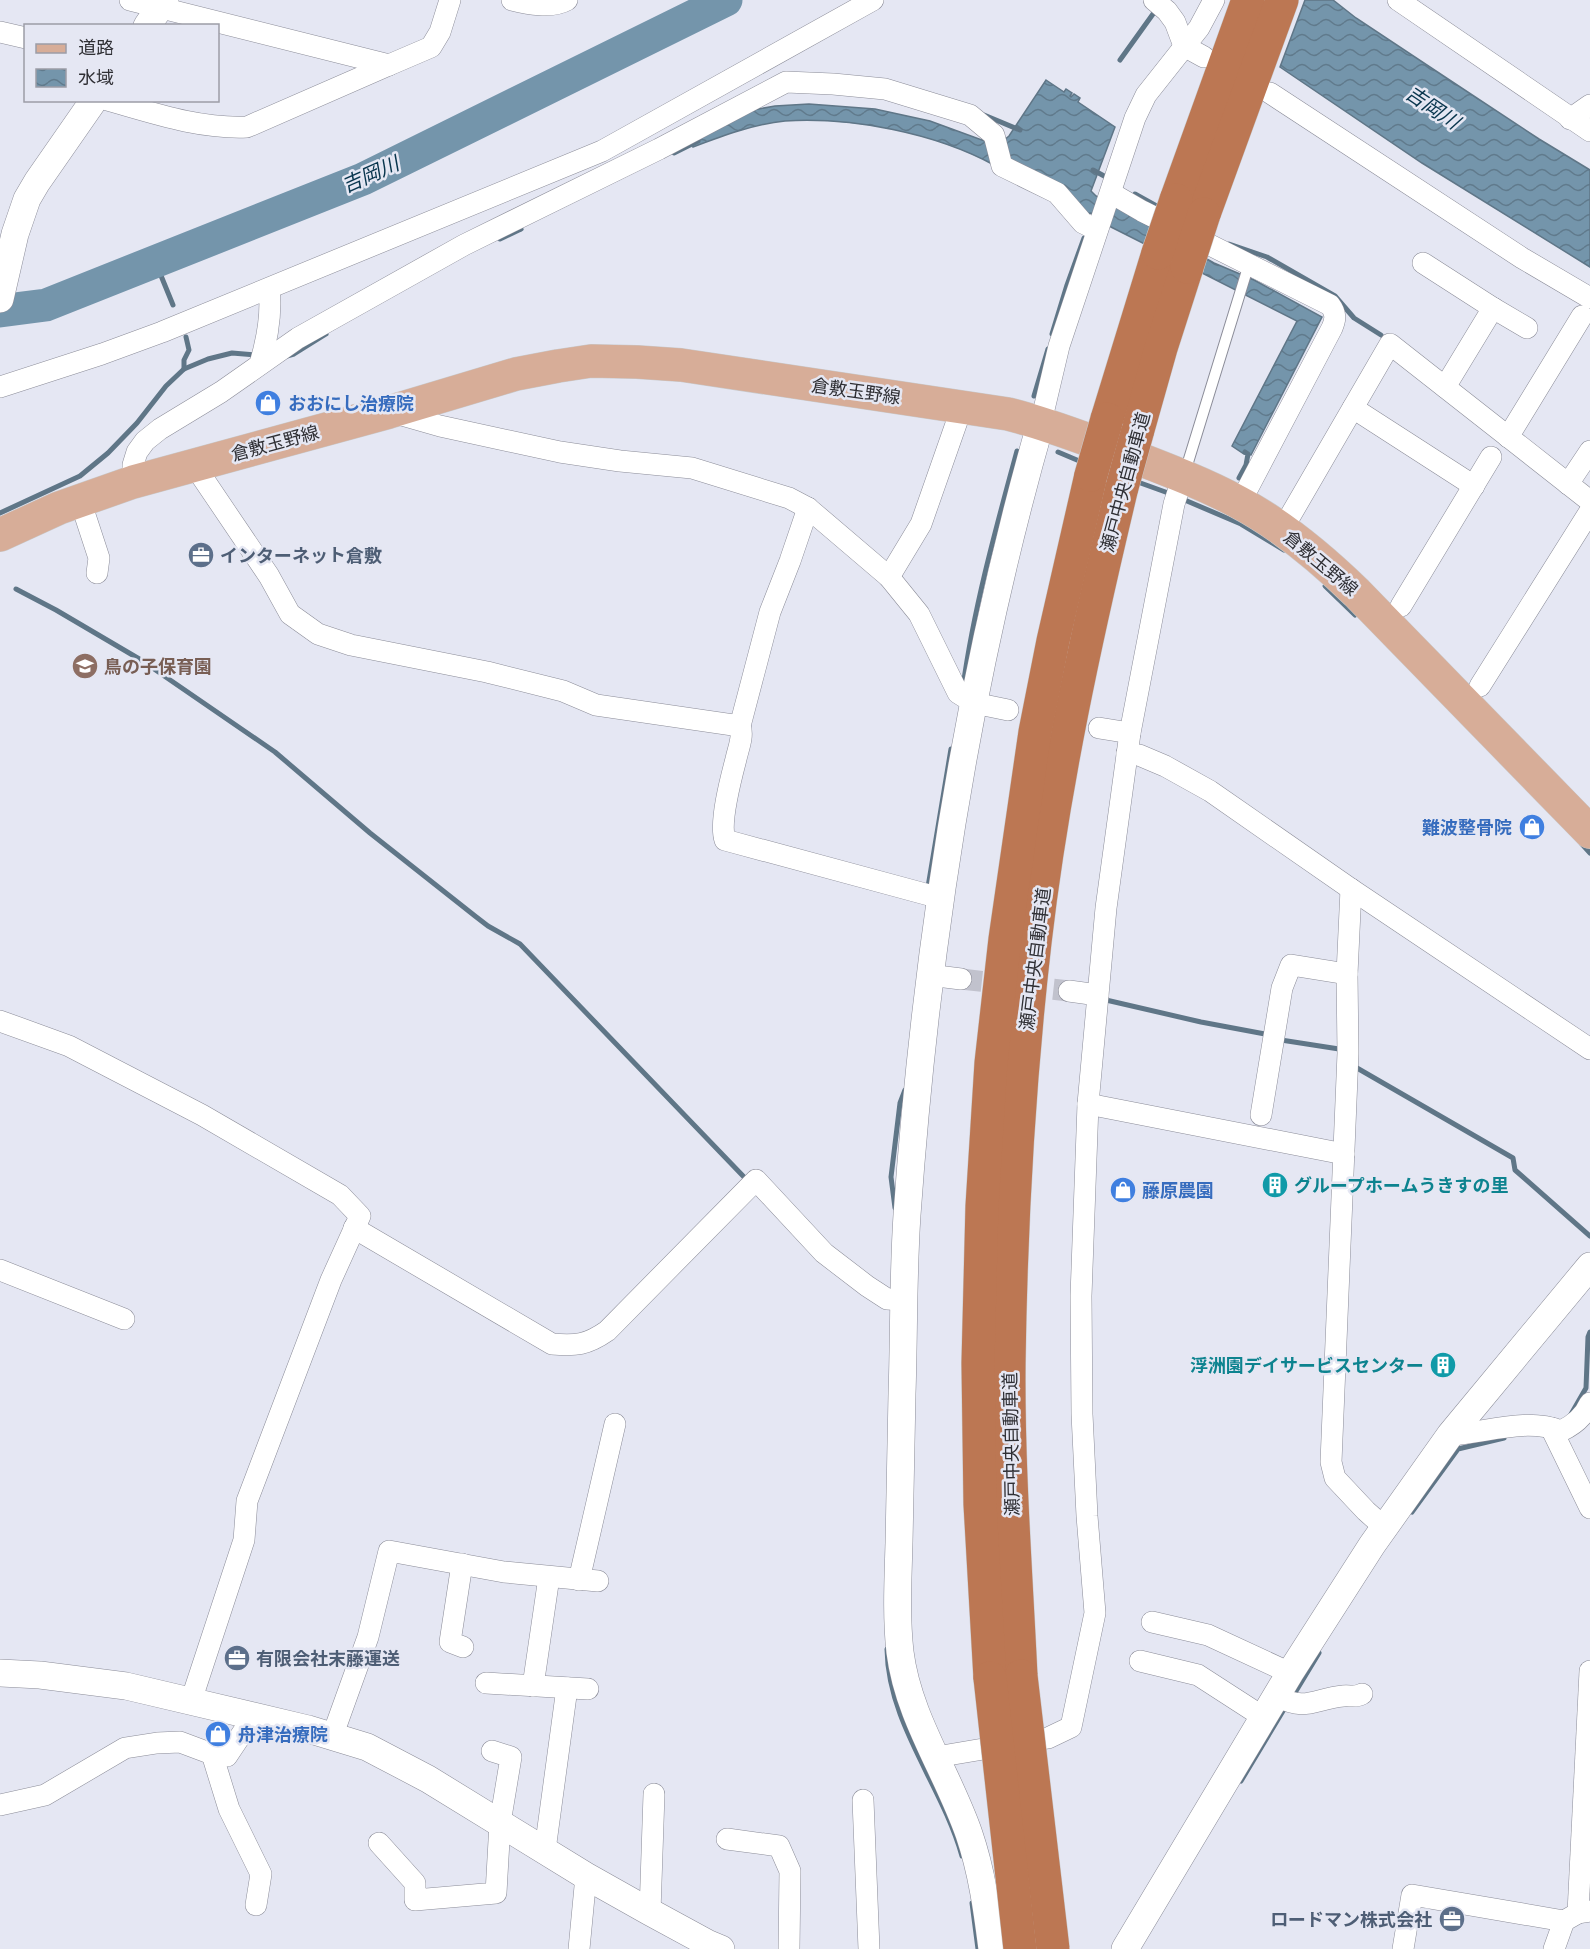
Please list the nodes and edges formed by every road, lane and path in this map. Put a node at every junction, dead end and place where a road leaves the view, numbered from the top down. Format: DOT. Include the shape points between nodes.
graph roads {
  1 [pos="129,0"];
  2 [pos="450,0"];
  3 [pos="512,0"];
  4 [pos="567,0"];
  5 [pos="873,0"];
  6 [pos="1154,0"];
  7 [pos="1214,0"];
  8 [pos="1248,0"];
  9 [pos="1282,0"];
  10 [pos="1398,0"];
  11 [pos="158,11"];
  12 [pos="214,24"];
  13 [pos="219,25"];
  14 [pos="0,32"];
  15 [pos="24,38"];
  16 [pos="1184,45"];
  17 [pos="1216,56"];
  18 [pos="389,65"];
  19 [pos="1262,83"];
  20 [pos="93,102"];
  21 [pos="115,102"];
  22 [pos="1590,105"];
  23 [pos="1570,119"];
  24 [pos="1590,131"];
  25 [pos="1099,216"];
  26 [pos="8,235"];
  27 [pos="1172,260"];
  28 [pos="1423,263"];
  29 [pos="1248,269"];
  30 [pos="269,289"];
  31 [pos="0,299"];
  32 [pos="1586,307"];
  33 [pos="1493,308"];
  34 [pos="1527,328"];
  35 [pos="267,355"];
  36 [pos="0,387"];
  37 [pos="1445,387"];
  38 [pos="962,407"];
  39 [pos="1353,408"];
  40 [pos="389,412"];
  41 [pos="1041,422"];
  42 [pos="1508,437"];
  43 [pos="1590,451"];
  44 [pos="1491,457"];
  45 [pos="194,465"];
  46 [pos="133,482"];
  47 [pos="1568,484"];
  48 [pos="1474,486"];
  49 [pos="1179,489"];
  50 [pos="80,500"];
  51 [pos="1590,501"];
  52 [pos="1240,503"];
  53 [pos="808,508"];
  54 [pos="1590,512"];
  55 [pos="1282,530"];
  56 [pos="0,535"];
  57 [pos="97,573"];
  58 [pos="888,577"];
  59 [pos="1401,606"];
  60 [pos="1480,686"];
  61 [pos="974,703"];
  62 [pos="1008,710"];
  63 [pos="740,726"];
  64 [pos="1099,728"];
  65 [pos="1129,743"];
  66 [pos="1590,832"];
  67 [pos="1351,889"];
  68 [pos="940,898"];
  69 [pos="1347,974"];
  70 [pos="929,975"];
  71 [pos="961,980"];
  72 [pos="1069,991"];
  73 [pos="1098,995"];
  74 [pos="0,1021"];
  75 [pos="1590,1049"];
  76 [pos="1088,1104"];
  77 [pos="1261,1115"];
  78 [pos="1344,1154"];
  79 [pos="354,1228"];
  80 [pos="1590,1266"];
  81 [pos="0,1270"];
  82 [pos="896,1299"];
  83 [pos="124,1319"];
  84 [pos="1590,1403"];
  85 [pos="615,1424"];
  86 [pos="1551,1428"];
  87 [pos="1450,1434"];
  88 [pos="1590,1508"];
  89 [pos="1384,1527"];
  90 [pos="462,1564"];
  91 [pos="549,1577"];
  92 [pos="1152,1622"];
  93 [pos="463,1647"];
  94 [pos="1140,1661"];
  95 [pos="0,1673"];
  96 [pos="1590,1676"];
  97 [pos="1005,1677"];
  98 [pos="486,1683"];
  99 [pos="533,1686"];
  100 [pos="1362,1694"];
  101 [pos="1281,1698"];
  102 [pos="191,1701"];
  103 [pos="251,1715"];
  104 [pos="332,1737"];
  105 [pos="492,1751"];
  106 [pos="212,1754"];
  107 [pos="936,1757"];
  108 [pos="654,1794"];
  109 [pos="862,1800"];
  110 [pos="0,1805"];
  111 [pos="500,1823"];
  112 [pos="727,1839"];
  113 [pos="379,1843"];
  114 [pos="545,1850"];
  115 [pos="586,1876"];
  116 [pos="256,1905"];
  117 [pos="650,1912"];
  118 [pos="1577,1915"];
  119 [pos="579,1949"];
  120 [pos="721,1949"];
  121 [pos="789,1949"];
  122 [pos="869,1949"];
  123 [pos="992,1949"];
  124 [pos="1020,1949"];
  125 [pos="1053,1949"];
  126 [pos="1125,1949"];
  127 [pos="1403,1949"];
  128 [pos="1554,1949"];
  1 -- 11 [label="street"];
  2 -- 18 [label="street" via="431,47"];
  3 -- 4 [label="street" via="532,5"];
  5 -- 30 [label="street" via="602,152"];
  6 -- 16 [label="street" via="1167,10"];
  7 -- 16 [label="street" via="1199,28"];
  8 -- 17 [label="highway, 瀬戸中央自動車道"];
  9 -- 19 [label="highway, 瀬戸中央自動車道"];
  10 -- 23 [label="street"];
  11 -- 12 [label="street"];
  13 -- 18 [label="street"];
  14 -- 15 [label="street"];
  16 -- 17 [label="street"];
  16 -- 25 [label="street" via="1146,94"];
  17 -- 27 [label="highway, 瀬戸中央自動車道, bridge" via="1176,200"];
  18 -- 21 [label="street" via="247,127 199,124"];
  19 -- 27 [label="highway, 瀬戸中央自動車道, bridge" via="1204,214"];
  19 -- 32 [label="street" via="1522,258"];
  20 -- 26 [label="street" via="27,199"];
  22 -- 23 [label="street"];
  23 -- 24 [label="street"];
  25 -- 29 [label="street" via="1142,211"];
  25 -- 35 [label="street" via="1002,166 994,135 970,115 885,90 786,82 464,245"];
  25 -- 41 [label="street" via="1059,346"];
  26 -- 31 [label="street"];
  27 -- 97 [label="highway, 瀬戸中央自動車道, bridge" via="1161,348 1122,486 1084,646 1036,941 1013,1208 1009,1364 1012,1499"];
  27 -- 97 [label="highway, 瀬戸中央自動車道, bridge" via="1107,419 1091,475 1035,732 1005,939 982,1206 978,1363 980,1504"];
  28 -- 33 [label="street"];
  29 -- 49 [label="lane"];
  29 -- 52 [label="street" via="1330,305 1335,320"];
  30 -- 35 [label="street"];
  30 -- 36 [label="street" via="132,343"];
  32 -- 42 [label="street"];
  33 -- 34 [label="street"];
  33 -- 37 [label="street"];
  35 -- 46 [label="street" via="221,392 145,441 133,465"];
  37 -- 39 [label="street" via="1390,344"];
  37 -- 42 [label="street"];
  38 -- 40 [label="main road, 倉敷玉野線" via="681,365 591,362 516,374"];
  38 -- 41 [label="main road, 倉敷玉野線"];
  38 -- 58 [label="street" via="921,525"];
  39 -- 48 [label="street"];
  39 -- 55 [label="street"];
  40 -- 45 [label="main road, 倉敷玉野線"];
  40 -- 53 [label="street" via="560,452 692,468 789,498"];
  41 -- 49 [label="main road, 倉敷玉野線"];
  41 -- 61 [label="street" via="1006,548"];
  42 -- 47 [label="street"];
  43 -- 47 [label="street"];
  44 -- 48 [label="street"];
  45 -- 46 [label="main road, 倉敷玉野線"];
  45 -- 63 [label="street" via="290,614 318,634 351,645 563,691 596,705"];
  46 -- 50 [label="main road, 倉敷玉野線"];
  47 -- 51 [label="street"];
  48 -- 59 [label="street"];
  49 -- 52 [label="main road, 倉敷玉野線"];
  49 -- 65 [label="street"];
  50 -- 56 [label="main road, 倉敷玉野線"];
  50 -- 57 [label="street" via="99,558"];
  52 -- 55 [label="main road, 倉敷玉野線"];
  53 -- 58 [label="street"];
  53 -- 63 [label="street" via="770,612"];
  54 -- 60 [label="street"];
  55 -- 66 [label="main road, 倉敷玉野線" via="1335,571"];
  58 -- 61 [label="street" via="919,614 958,693"];
  61 -- 62 [label="street"];
  61 -- 68 [label="street"];
  63 -- 68 [label="street" via="724,818 725,840"];
  64 -- 65 [label="street"];
  65 -- 67 [label="street" via="1139,755 1210,791"];
  65 -- 73 [label="street"];
  67 -- 69 [label="street"];
  67 -- 75 [label="street"];
  68 -- 70 [label="street"];
  69 -- 77 [label="street" via="1291,965 1281,988"];
  69 -- 78 [label="street"];
  70 -- 71 [label="street"];
  70 -- 82 [label="street"];
  72 -- 73 [label="street"];
  73 -- 76 [label="street"];
  74 -- 79 [label="street" via="69,1046 202,1115 340,1195 360,1216"];
  76 -- 78 [label="street"];
  76 -- 107 [label="street" via="1081,1296 1082,1414 1095,1613 1071,1727 1048,1738"];
  78 -- 89 [label="street" via="1331,1462 1335,1478"];
  79 -- 82 [label="street" via="552,1344 573,1346 607,1331 756,1180 824,1253 867,1286"];
  79 -- 102 [label="street" via="247,1501 244,1540"];
  80 -- 87 [label="street"];
  81 -- 83 [label="street"];
  82 -- 107 [label="street" via="898,1629 907,1693"];
  84 -- 86 [label="street" via="1573,1425 1561,1431"];
  85 -- 91 [label="street" via="588,1581"];
  86 -- 87 [label="street" via="1509,1426"];
  86 -- 88 [label="street"];
  87 -- 89 [label="street"];
  89 -- 101 [label="street" via="1332,1604"];
  90 -- 91 [label="street"];
  90 -- 93 [label="street" via="450,1642"];
  90 -- 104 [label="street" via="389,1551 368,1637"];
  91 -- 99 [label="street"];
  92 -- 101 [label="street" via="1208,1635"];
  94 -- 101 [label="street"];
  95 -- 102 [label="street" via="126,1686"];
  96 -- 118 [label="street"];
  97 -- 124 [label="highway, 瀬戸中央自動車道, bridge"];
  97 -- 125 [label="highway, 瀬戸中央自動車道, bridge"];
  98 -- 99 [label="street"];
  99 -- 114 [label="street" via="578,1688"];
  100 -- 101 [label="street" via="1308,1704"];
  101 -- 126 [label="street"];
  102 -- 103 [label="street"];
  103 -- 104 [label="street"];
  103 -- 106 [label="street" via="227,1756"];
  104 -- 111 [label="street" via="367,1747"];
  105 -- 111 [label="street" via="511,1757"];
  106 -- 110 [label="street" via="180,1742 126,1748 45,1795"];
  106 -- 116 [label="street" via="229,1809 261,1874"];
  107 -- 123 [label="street" via="968,1833 983,1884"];
  108 -- 117 [label="street"];
  109 -- 122 [label="street"];
  111 -- 113 [label="street" via="496,1893 415,1900 416,1883"];
  111 -- 114 [label="street"];
  112 -- 121 [label="street" via="779,1846 790,1871"];
  114 -- 115 [label="street"];
  115 -- 117 [label="street"];
  115 -- 119 [label="street"];
  117 -- 120 [label="street"];
  118 -- 127 [label="street" via="1412,1895"];
  118 -- 128 [label="street"];
}
